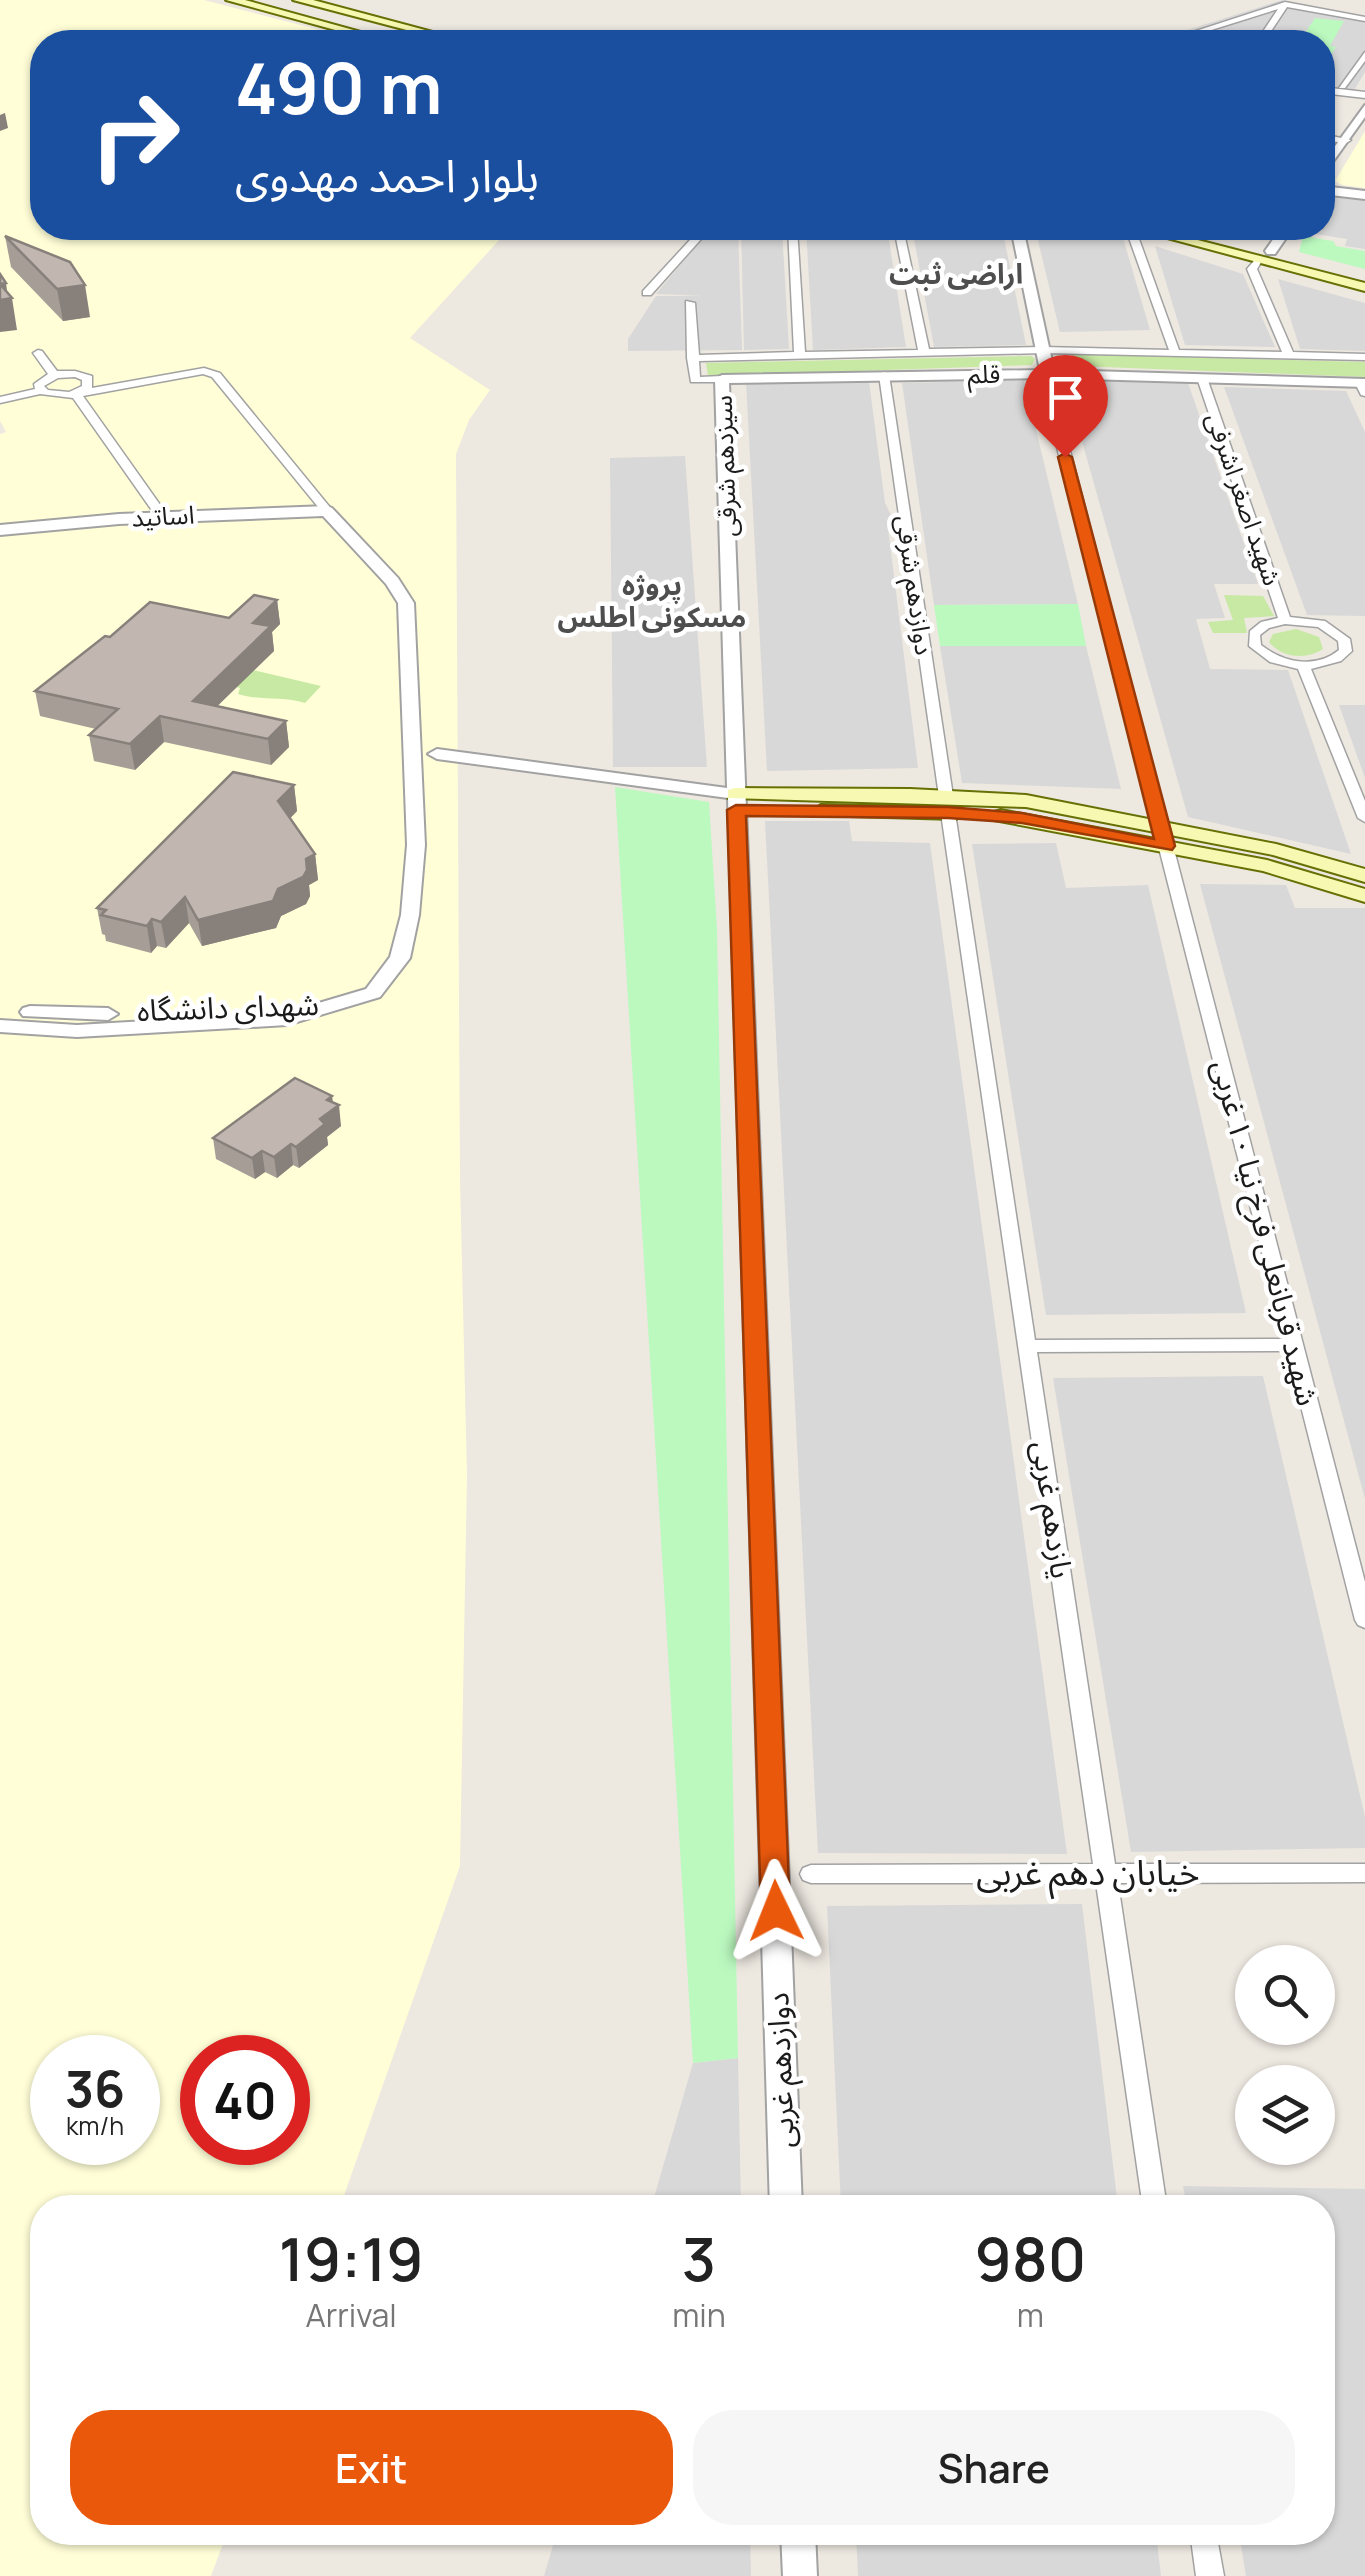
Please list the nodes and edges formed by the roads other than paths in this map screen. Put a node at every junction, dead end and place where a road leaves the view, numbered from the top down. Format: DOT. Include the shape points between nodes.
graph roads {
  1 [pos="232,0"];
  2 [pos="272,0"];
  3 [pos="299,0"];
  4 [pos="1285,4"];
  5 [pos="1365,19"];
  6 [pos="345,30"];
  7 [pos="388,30"];
  8 [pos="417,30"];
  9 [pos="1204,30"];
  10 [pos="1268,30"];
  11 [pos="1363,60"];
  12 [pos="1342,86"];
  13 [pos="1335,92"];
  14 [pos="1365,96"];
  15 [pos="1365,108"];
  16 [pos="1335,139"];
  17 [pos="1346,140"];
  18 [pos="1335,156"];
  19 [pos="1335,192"];
  20 [pos="1365,195"];
  21 [pos="695,240"];
  22 [pos="793,240"];
  23 [pos="900,240"];
  24 [pos="1020,240"];
  25 [pos="1135,240"];
  26 [pos="1196,240"];
  27 [pos="1219,240"];
  28 [pos="1277,240"];
  29 [pos="1265,255"];
  30 [pos="1365,275"];
  31 [pos="1365,287"];
  32 [pos="648,293"];
  33 [pos="690,303"];
  34 [pos="1043,350"];
  35 [pos="38,352"];
  36 [pos="1175,352"];
  37 [pos="924,353"];
  38 [pos="1289,354"];
  39 [pos="800,356"];
  40 [pos="692,358"];
  41 [pos="1365,358"];
  42 [pos="1048,374"];
  43 [pos="884,375"];
  44 [pos="54,376"];
  45 [pos="1202,378"];
  46 [pos="722,379"];
  47 [pos="1363,386"];
  48 [pos="41,391"];
  49 [pos="75,394"];
  50 [pos="1,400"];
  51 [pos="327,511"];
  52 [pos="162,516"];
  53 [pos="0,530"];
  54 [pos="1285,620"];
  55 [pos="1302,665"];
  56 [pos="437,754"];
  57 [pos="736,802"];
  58 [pos="947,804"];
  59 [pos="1365,818"];
  60 [pos="1163,837"];
  61 [pos="1365,876"];
  62 [pos="1365,896"];
  63 [pos="346,1004"];
  64 [pos="0,1010"];
  65 [pos="0,1026"];
  66 [pos="1294,1345"];
  67 [pos="1028,1346"];
  68 [pos="1365,1620"];
  69 [pos="1106,1873"];
  70 [pos="1365,1873"];
  71 [pos="812,1874"];
  72 [pos="786,2195"];
  73 [pos="1153,2195"];
  74 [pos="799,2545"];
  75 [pos="1205,2545"];
  76 [pos="800,2576"];
  77 [pos="1210,2576"];
  1 -- 6 [label="main road"];
  2 -- 7 [label="main road"];
  3 -- 8 [label="main road"];
  4 -- 5 [label="street"];
  4 -- 9 [label="street"];
  4 -- 10 [label="street"];
  11 -- 12 [label="street"];
  13 -- 14 [label="street"];
  15 -- 17 [label="street"];
  16 -- 17 [label="street"];
  17 -- 18 [label="street"];
  19 -- 20 [label="street"];
  21 -- 32 [label="street"];
  22 -- 39 [label="street"];
  23 -- 37 [label="street"];
  24 -- 34 [label="street"];
  25 -- 36 [label="street"];
  26 -- 29 [label="main road"];
  27 -- 29 [label="main road"];
  28 -- 29 [label="street"];
  29 -- 30 [label="main road"];
  29 -- 31 [label="main road"];
  29 -- 38 [label="street" via="1252,268"];
  33 -- 40 [label="street"];
  34 -- 36 [label="street"];
  34 -- 37 [label="street"];
  34 -- 42 [label="street"];
  35 -- 44 [label="street"];
  36 -- 38 [label="street"];
  37 -- 39 [label="street"];
  38 -- 41 [label="street"];
  39 -- 40 [label="street"];
  40 -- 46 [label="street" via="695,380"];
  42 -- 43 [label="street, قلم"];
  42 -- 45 [label="street, قلم"];
  42 -- 60 [label="street, شهید قربانعلی فرخ نیا ۱۰ غربی"];
  43 -- 46 [label="street, قلم"];
  43 -- 58 [label="street, دوازدهم شرقی"];
  44 -- 48 [label="street" via="39,383"];
  44 -- 49 [label="street" via="88,378 87,388"];
  45 -- 47 [label="street, قلم"];
  45 -- 54 [label="street, شهید اصغر اشرفی"];
  46 -- 57 [label="street, سیزدهم شرقی"];
  48 -- 49 [label="street"];
  48 -- 50 [label="street"];
  49 -- 51 [label="street" via="204,371 216,375"];
  49 -- 52 [label="street"];
  51 -- 52 [label="street, اساتید"];
  51 -- 63 [label="street" via="406,602 416,845 400,958 373,992"];
  52 -- 53 [label="street, اساتید"];
  54 -- 55 [label="street" via="1258,629 1253,640 1269,656"];
  54 -- 55 [label="street" via="1320,624 1347,645 1335,660"];
  55 -- 59 [label="street"];
  56 -- 57 [label="street"];
  57 -- 58 [label="main road"];
  57 -- 72 [label="street, دوازدهم غربی"];
  58 -- 60 [label="main road"];
  58 -- 67 [label="street, یازدهم غربی"];
  60 -- 61 [label="main road" via="1276,850"];
  60 -- 62 [label="main road"];
  60 -- 66 [label="street, شهید قربانعلی فرخ نیا ۱۰ غربی"];
  63 -- 64 [label="street, شهدای دانشگاه" via="81,1015"];
  63 -- 65 [label="street, شهدای دانشگاه" via="288,1018 77,1030"];
  66 -- 67 [label="street"];
  66 -- 68 [label="street, شهید قربانعلی فرخ نیا ۱۰ غربی"];
  67 -- 69 [label="street, یازدهم غربی"];
  69 -- 70 [label="street, خیابان دهم غربی"];
  69 -- 71 [label="street, خیابان دهم غربی"];
  69 -- 73 [label="street, یازدهم غربی"];
  74 -- 76 [label="street"];
  75 -- 77 [label="street"];
}
